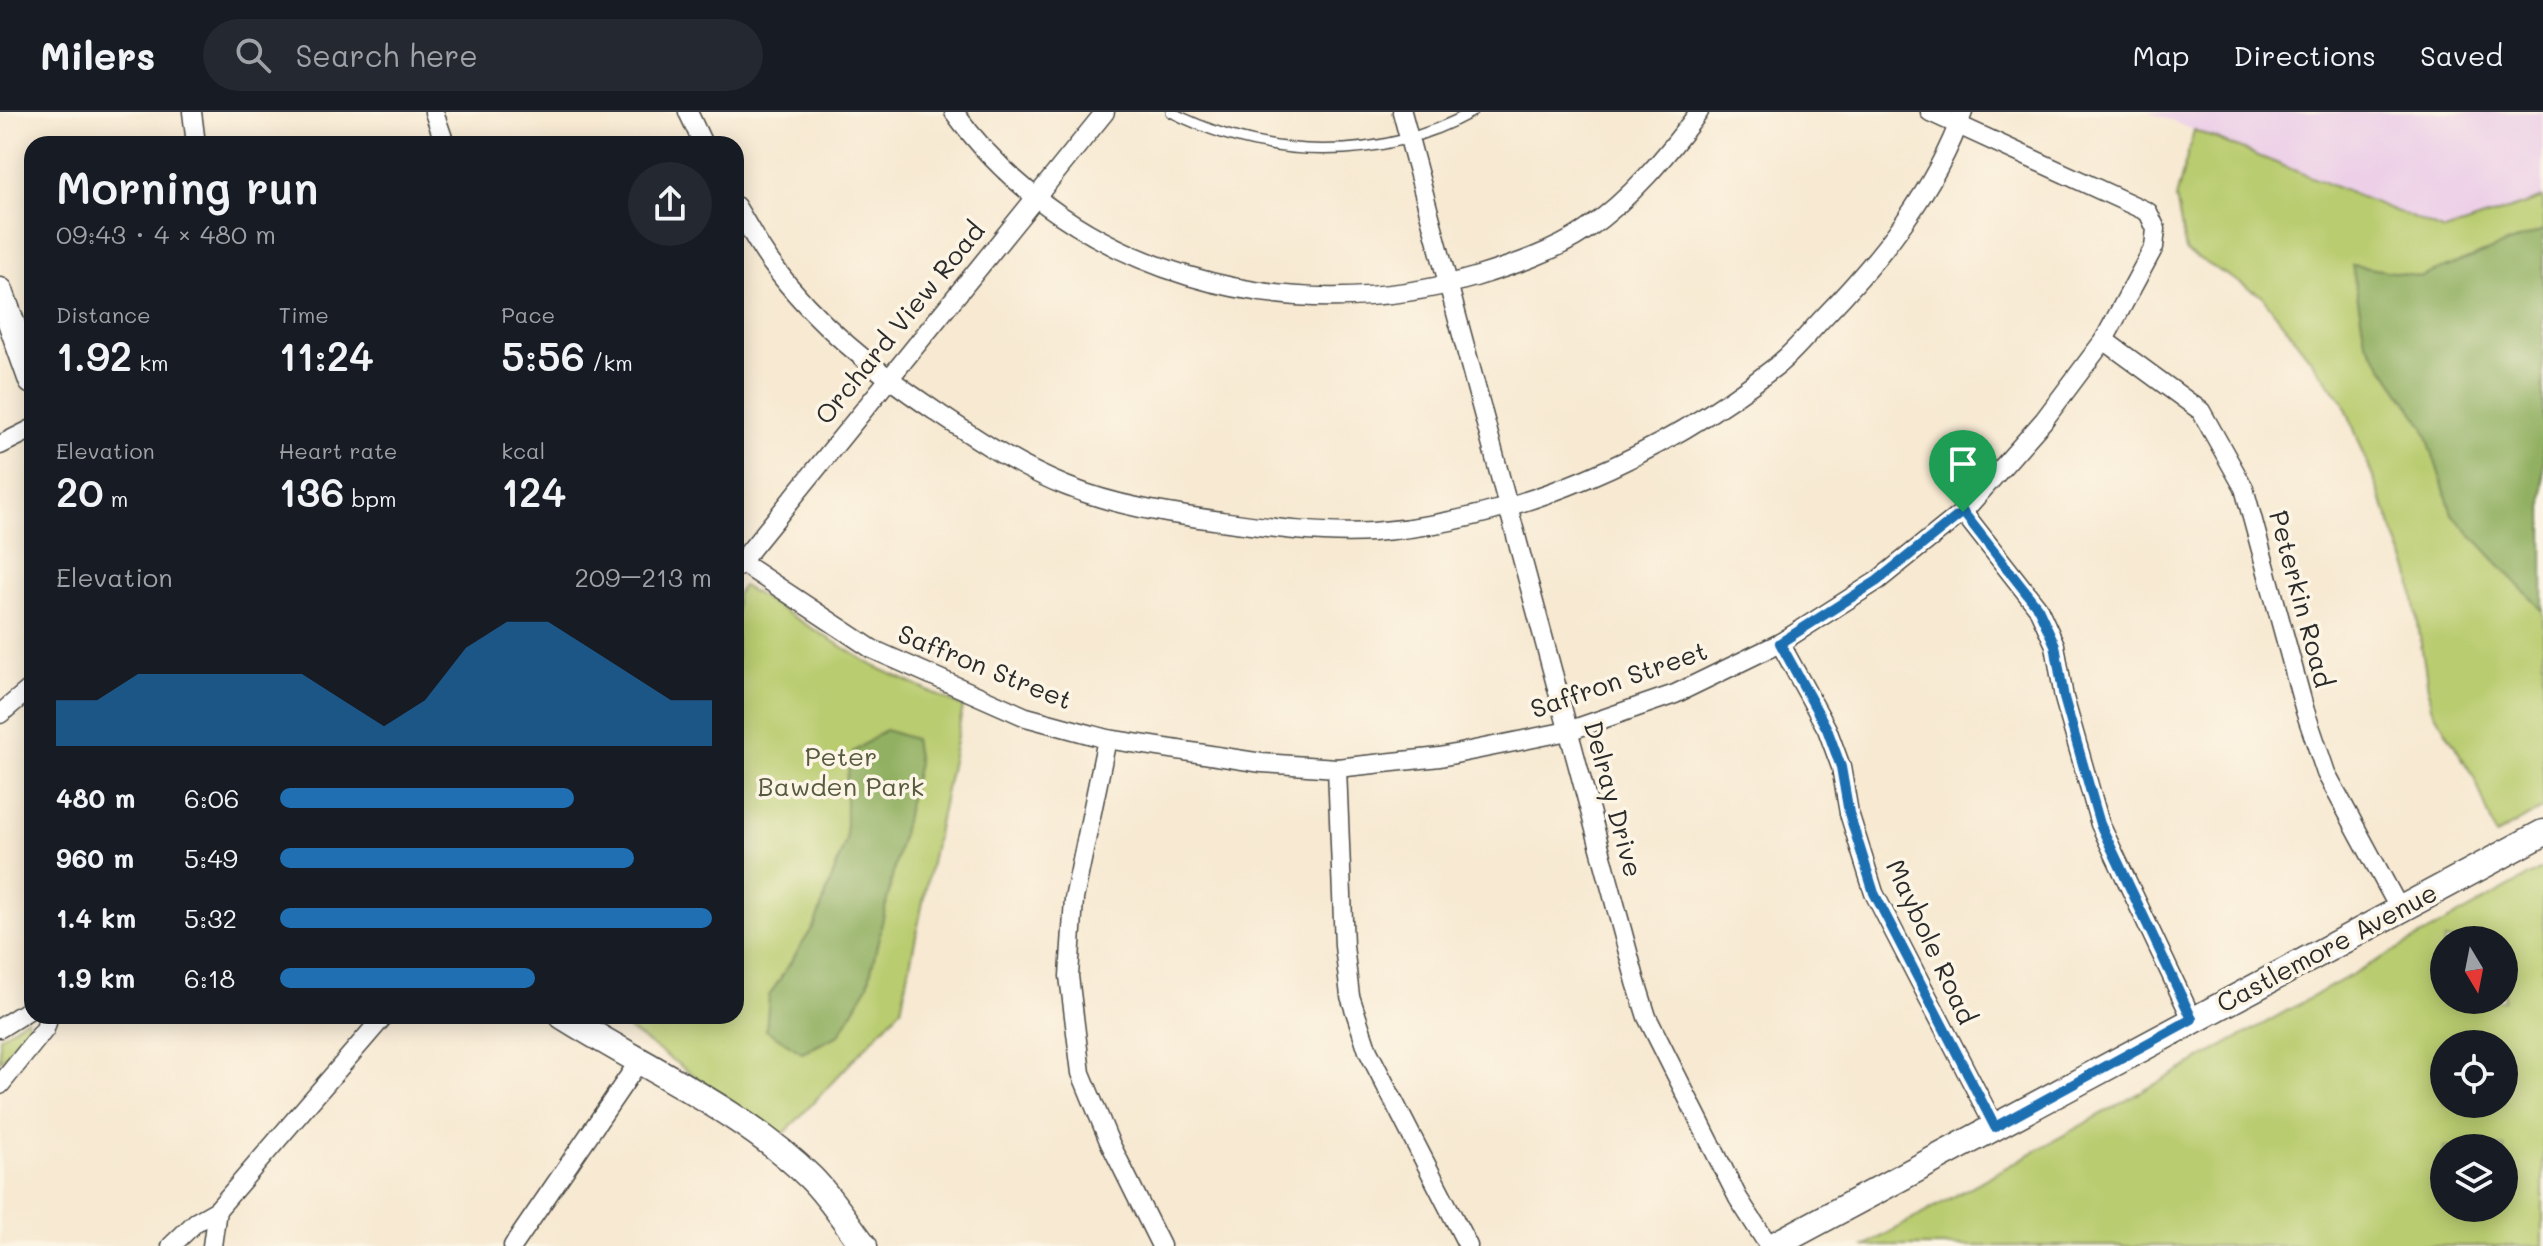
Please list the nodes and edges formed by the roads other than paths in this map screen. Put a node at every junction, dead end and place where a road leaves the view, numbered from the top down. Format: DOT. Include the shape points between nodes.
graph roads {
  1 [pos="192,112"];
  2 [pos="434,112"];
  3 [pos="688,112"];
  4 [pos="954,112"];
  5 [pos="1105,112"];
  6 [pos="1171,112"];
  7 [pos="1402,112"];
  8 [pos="1472,112"];
  9 [pos="1699,112"];
  10 [pos="1930,112"];
  11 [pos="1960,118"];
  12 [pos="195,136"];
  13 [pos="442,136"];
  14 [pos="699,136"];
  15 [pos="1408,138"];
  16 [pos="1035,196"];
  17 [pos="744,219"];
  18 [pos="1449,284"];
  19 [pos="0,291"];
  20 [pos="2104,340"];
  21 [pos="24,358"];
  22 [pos="888,379"];
  23 [pos="24,433"];
  24 [pos="0,445"];
  25 [pos="1507,508"];
  26 [pos="1963,512"];
  27 [pos="744,554"];
  28 [pos="744,567"];
  29 [pos="1780,643"];
  30 [pos="24,694"];
  31 [pos="0,714"];
  32 [pos="1568,731"];
  33 [pos="1107,739"];
  34 [pos="1337,768"];
  35 [pos="2543,833"];
  36 [pos="2400,910"];
  37 [pos="24,1013"];
  38 [pos="2192,1019"];
  39 [pos="47,1024"];
  40 [pos="377,1024"];
  41 [pos="576,1024"];
  42 [pos="0,1028"];
  43 [pos="638,1063"];
  44 [pos="0,1085"];
  45 [pos="1995,1127"];
  46 [pos="217,1210"];
  47 [pos="171,1246"];
  48 [pos="212,1246"];
  49 [pos="513,1246"];
  50 [pos="864,1246"];
  51 [pos="1161,1246"];
  52 [pos="1468,1246"];
  53 [pos="1771,1246"];
  1 -- 12 [label="street"];
  2 -- 13 [label="street"];
  3 -- 14 [label="street"];
  4 -- 16 [label="street" via="997,163"];
  5 -- 16 [label="street, Orchard View Road"];
  6 -- 15 [label="lane" via="1227,136 1287,148 1346,150"];
  7 -- 15 [label="street, Delray Drive"];
  8 -- 15 [label="lane"];
  9 -- 18 [label="street" via="1643,180 1586,231 1512,266"];
  10 -- 11 [label="street, Saffron Street"];
  11 -- 20 [label="street, Saffron Street" via="2148,212 2156,229 2154,247"];
  11 -- 25 [label="street" via="1917,205 1859,281 1778,365 1710,413 1611,467"];
  15 -- 18 [label="street, Delray Drive"];
  16 -- 18 [label="street" via="1136,259 1239,288 1302,299 1365,299"];
  16 -- 22 [label="street, Orchard View Road"];
  17 -- 22 [label="street" via="772,265 828,328"];
  18 -- 25 [label="street, Delray Drive"];
  19 -- 21 [label="street"];
  20 -- 26 [label="street, Saffron Street" via="2044,420"];
  20 -- 36 [label="street, Peterkin Road" via="2201,411 2244,488 2326,773"];
  22 -- 25 [label="street" via="1004,458 1068,487 1151,512 1292,531 1372,532"];
  22 -- 27 [label="street, Orchard View Road"];
  23 -- 24 [label="street"];
  25 -- 32 [label="street, Delray Drive"];
  26 -- 29 [label="street, Saffron Street" via="1877,581"];
  26 -- 38 [label="street" via="2038,608 2100,824"];
  28 -- 33 [label="street, Saffron Street" via="872,649 1026,717"];
  29 -- 32 [label="street, Saffron Street" via="1675,694"];
  29 -- 45 [label="street, Maybole Road" via="1827,729 1874,893"];
  30 -- 31 [label="street"];
  32 -- 34 [label="street, Saffron Street" via="1440,757"];
  32 -- 53 [label="street, Delray Drive" via="1647,1017 1738,1198"];
  33 -- 34 [label="street, Saffron Street" via="1262,763"];
  33 -- 51 [label="street" via="1074,899 1069,976 1081,1073"];
  34 -- 52 [label="street" via="1350,996 1368,1051"];
  35 -- 36 [label="street, Castlemore Avenue"];
  36 -- 38 [label="street, Castlemore Avenue"];
  37 -- 42 [label="street"];
  38 -- 45 [label="street, Castlemore Avenue"];
  39 -- 44 [label="street"];
  40 -- 46 [label="street"];
  41 -- 43 [label="street"];
  43 -- 49 [label="street"];
  43 -- 50 [label="street" via="768,1143 812,1179"];
  45 -- 53 [label="street, Castlemore Avenue"];
  46 -- 47 [label="street"];
  46 -- 48 [label="street"];
}
